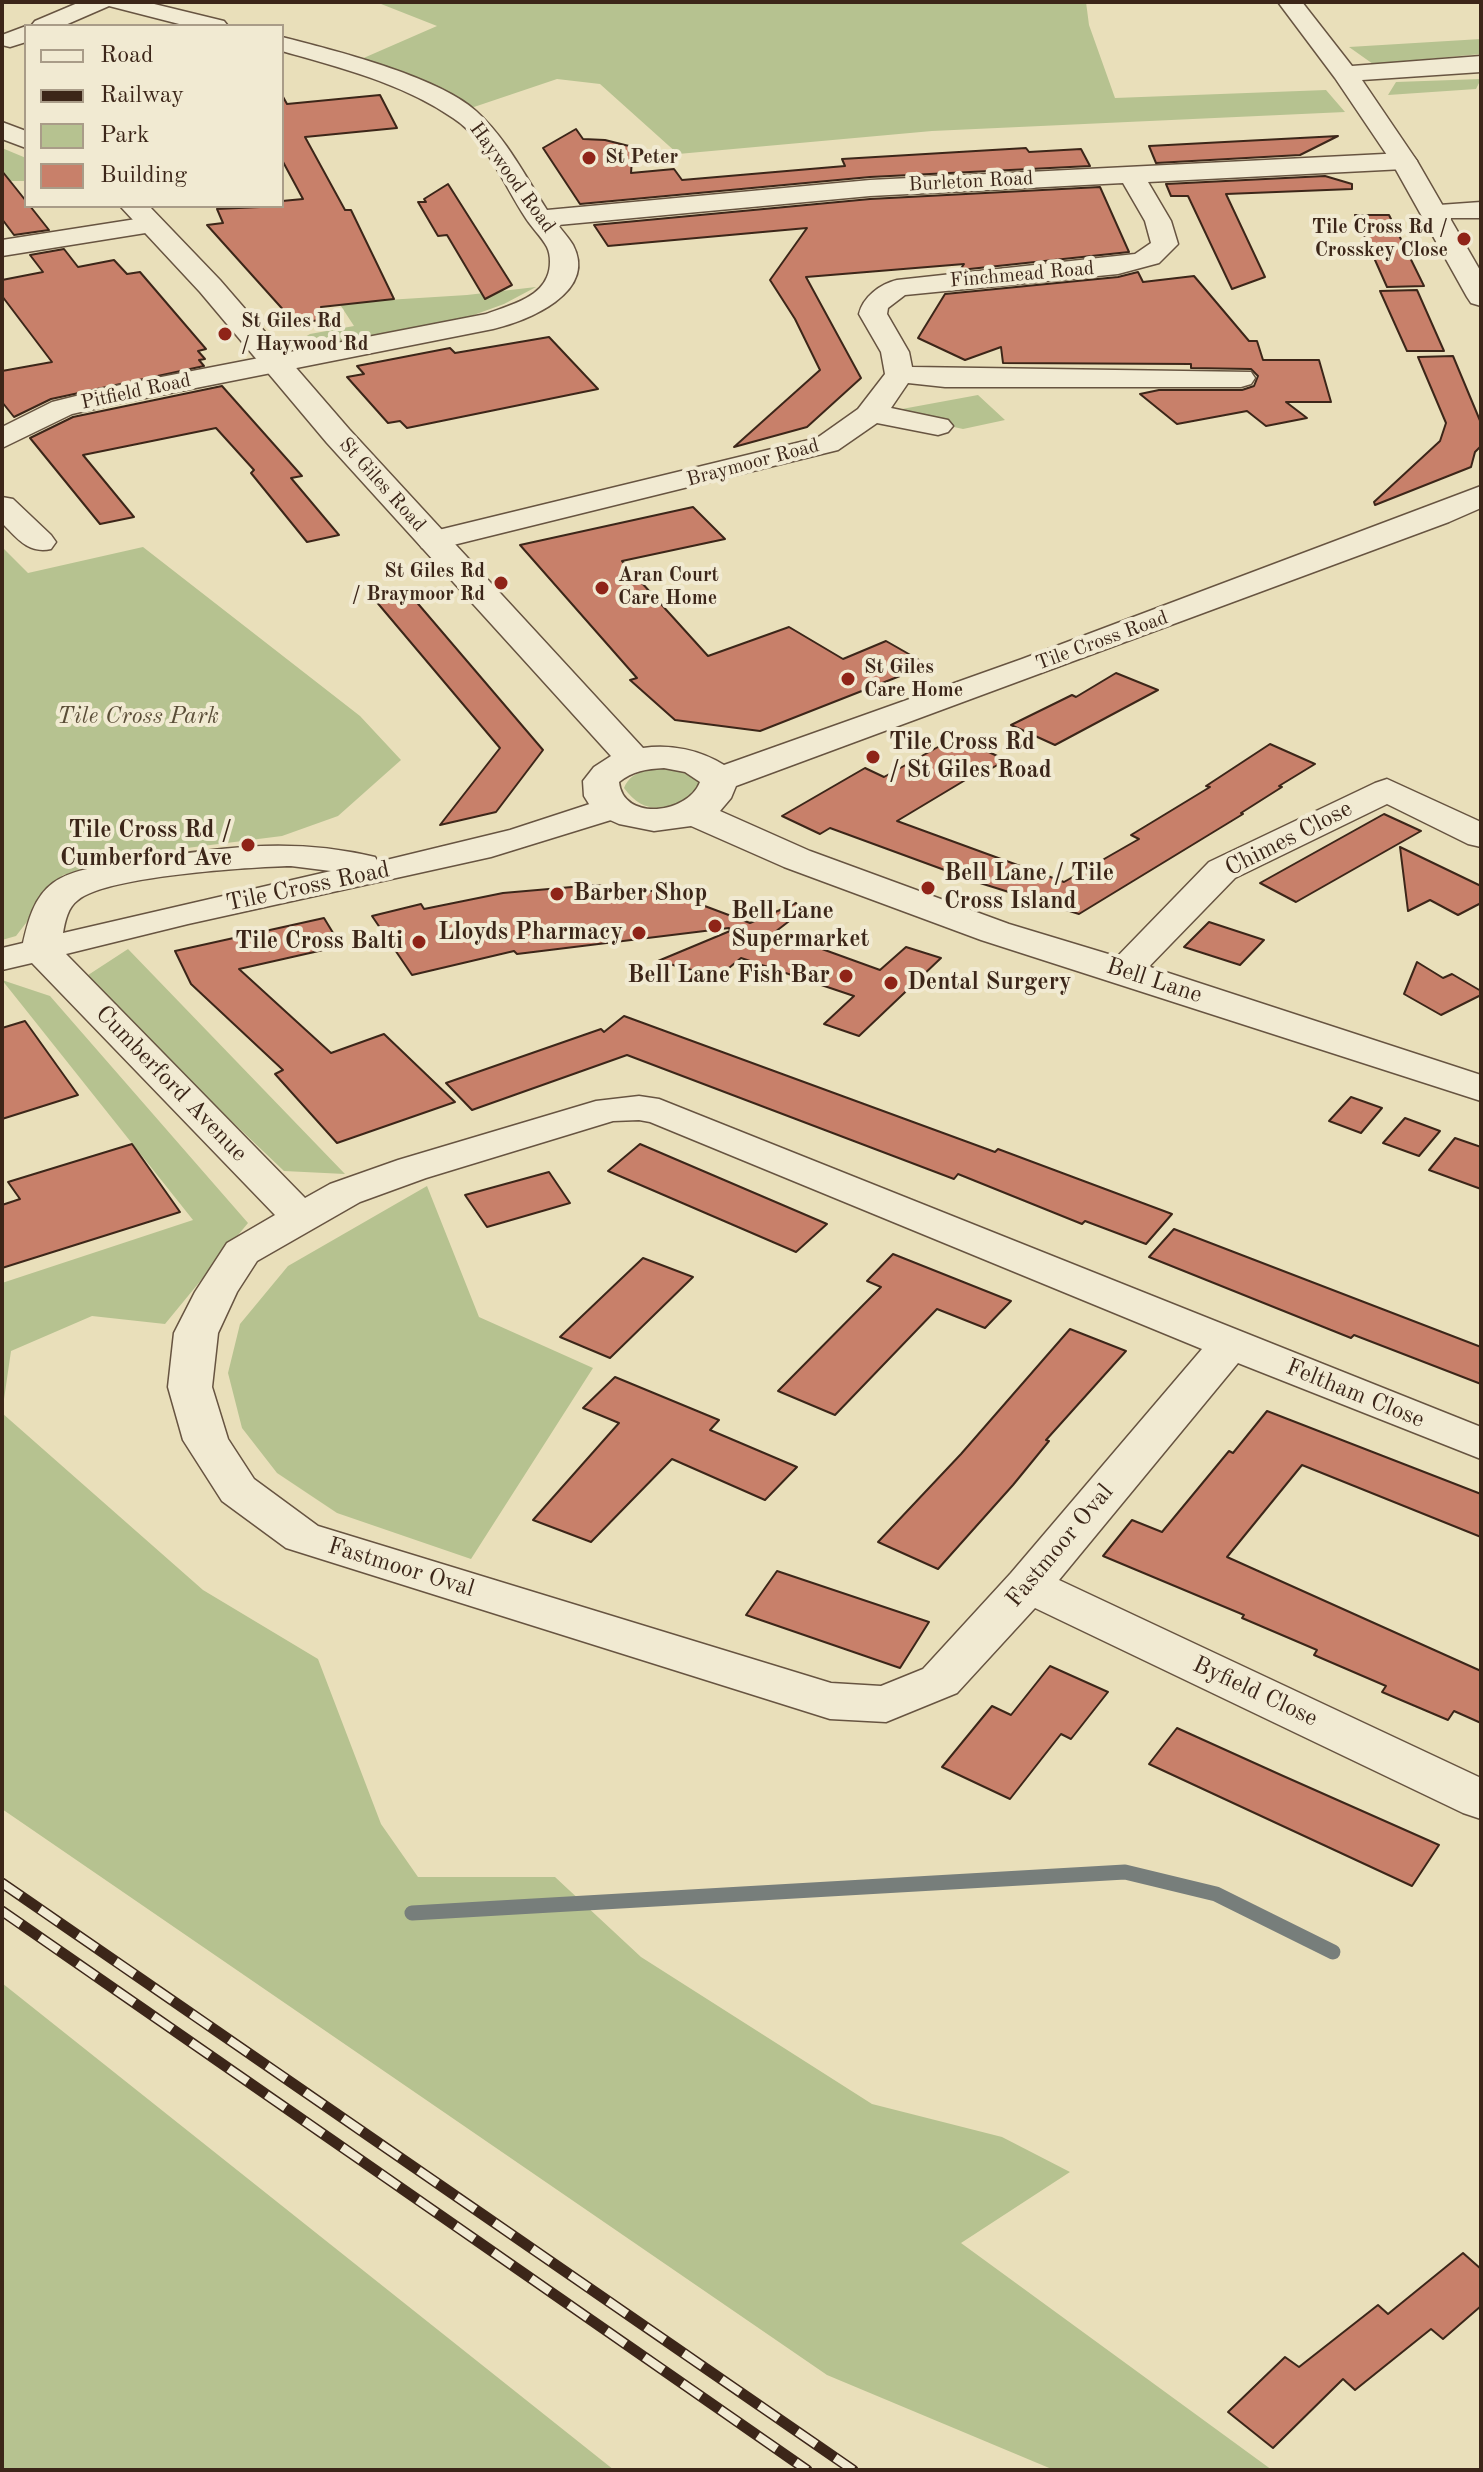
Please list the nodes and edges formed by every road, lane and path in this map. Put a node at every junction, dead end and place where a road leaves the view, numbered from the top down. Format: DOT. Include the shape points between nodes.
graph roads {
  1 [pos="100,2"];
  2 [pos="118,2"];
  3 [pos="1290,2"];
  4 [pos="48,24"];
  5 [pos="208,24"];
  6 [pos="284,45"];
  7 [pos="1481,64"];
  8 [pos="1345,74"];
  9 [pos="2,130"];
  10 [pos="24,138"];
  11 [pos="1404,161"];
  12 [pos="1130,173"];
  13 [pos="1481,210"];
  14 [pos="1434,212"];
  15 [pos="141,215"];
  16 [pos="539,219"];
  17 [pos="2,248"];
  18 [pos="1481,297"];
  19 [pos="277,365"];
  20 [pos="899,374"];
  21 [pos="1242,379"];
  22 [pos="873,413"];
  23 [pos="938,426"];
  24 [pos="2,439"];
  25 [pos="1481,496"];
  26 [pos="2,506"];
  27 [pos="433,541"];
  28 [pos="40,542"];
  29 [pos="634,760"];
  30 [pos="720,779"];
  31 [pos="611,808"];
  32 [pos="695,814"];
  33 [pos="1481,836"];
  34 [pos="393,869"];
  35 [pos="40,949"];
  36 [pos="2,959"];
  37 [pos="1124,971"];
  38 [pos="1481,1089"];
  39 [pos="302,1219"];
  40 [pos="1230,1344"];
  41 [pos="1481,1444"];
  42 [pos="1028,1585"];
  43 [pos="1481,1800"];
  1 -- 4 [label="street"];
  2 -- 5 [label="street"];
  3 -- 8 [label="street"];
  6 -- 16 [label="street, Haywood Road" via="393,76 465,114 492,144"];
  7 -- 8 [label="street"];
  8 -- 11 [label="street"];
  9 -- 10 [label="street"];
  11 -- 12 [label="street, Burleton Road"];
  11 -- 14 [label="street"];
  12 -- 16 [label="street, Burleton Road" via="870,188"];
  12 -- 20 [label="street, Finchmead Road" via="1158,221 1165,244 1158,253 1118,266 897,288 875,305 873,314 895,352"];
  13 -- 14 [label="street"];
  14 -- 18 [label="street"];
  15 -- 17 [label="street"];
  15 -- 19 [label="street, St Giles Road"];
  16 -- 19 [label="street, Haywood Road" via="561,247 564,262 560,281 533,306 493,321"];
  19 -- 24 [label="street, Pitfield Road" via="62,408"];
  19 -- 27 [label="street, St Giles Road"];
  20 -- 21 [label="street"];
  20 -- 22 [label="street, Braymoor Road"];
  22 -- 23 [label="street"];
  22 -- 27 [label="street, Braymoor Road" via="827,444"];
  25 -- 30 [label="street, Tile Cross Road"];
  26 -- 28 [label="street"];
  27 -- 29 [label="street, St Giles Road"];
  29 -- 30 [label="street" via="681,759"];
  29 -- 31 [label="street" via="601,781 599,792"];
  30 -- 32 [label="street" via="716,798"];
  31 -- 32 [label="street" via="648,819"];
  31 -- 34 [label="street, Tile Cross Road" via="519,840"];
  32 -- 37 [label="street, Bell Lane" via="905,900"];
  33 -- 37 [label="street, Chimes Close" via="1387,790 1222,870"];
  34 -- 35 [label="street, Tile Cross Road"];
  34 -- 35 [label="street" via="278,855 226,857 95,879 57,899"];
  35 -- 36 [label="street, Tile Cross Road"];
  35 -- 39 [label="street, Cumberford Avenue"];
  37 -- 38 [label="street, Bell Lane"];
  39 -- 40 [label="street, Fastmoor Oval" via="345,1193 412,1169 610,1109 639,1108 659,1111"];
  39 -- 42 [label="street, Fastmoor Oval" via="242,1252 196,1333 190,1387 206,1440 238,1490 302,1537 830,1701 886,1704 940,1681"];
  40 -- 41 [label="street, Feltham Close"];
  40 -- 42 [label="street, Fastmoor Oval"];
  42 -- 43 [label="street, Byfield Close"];
}
